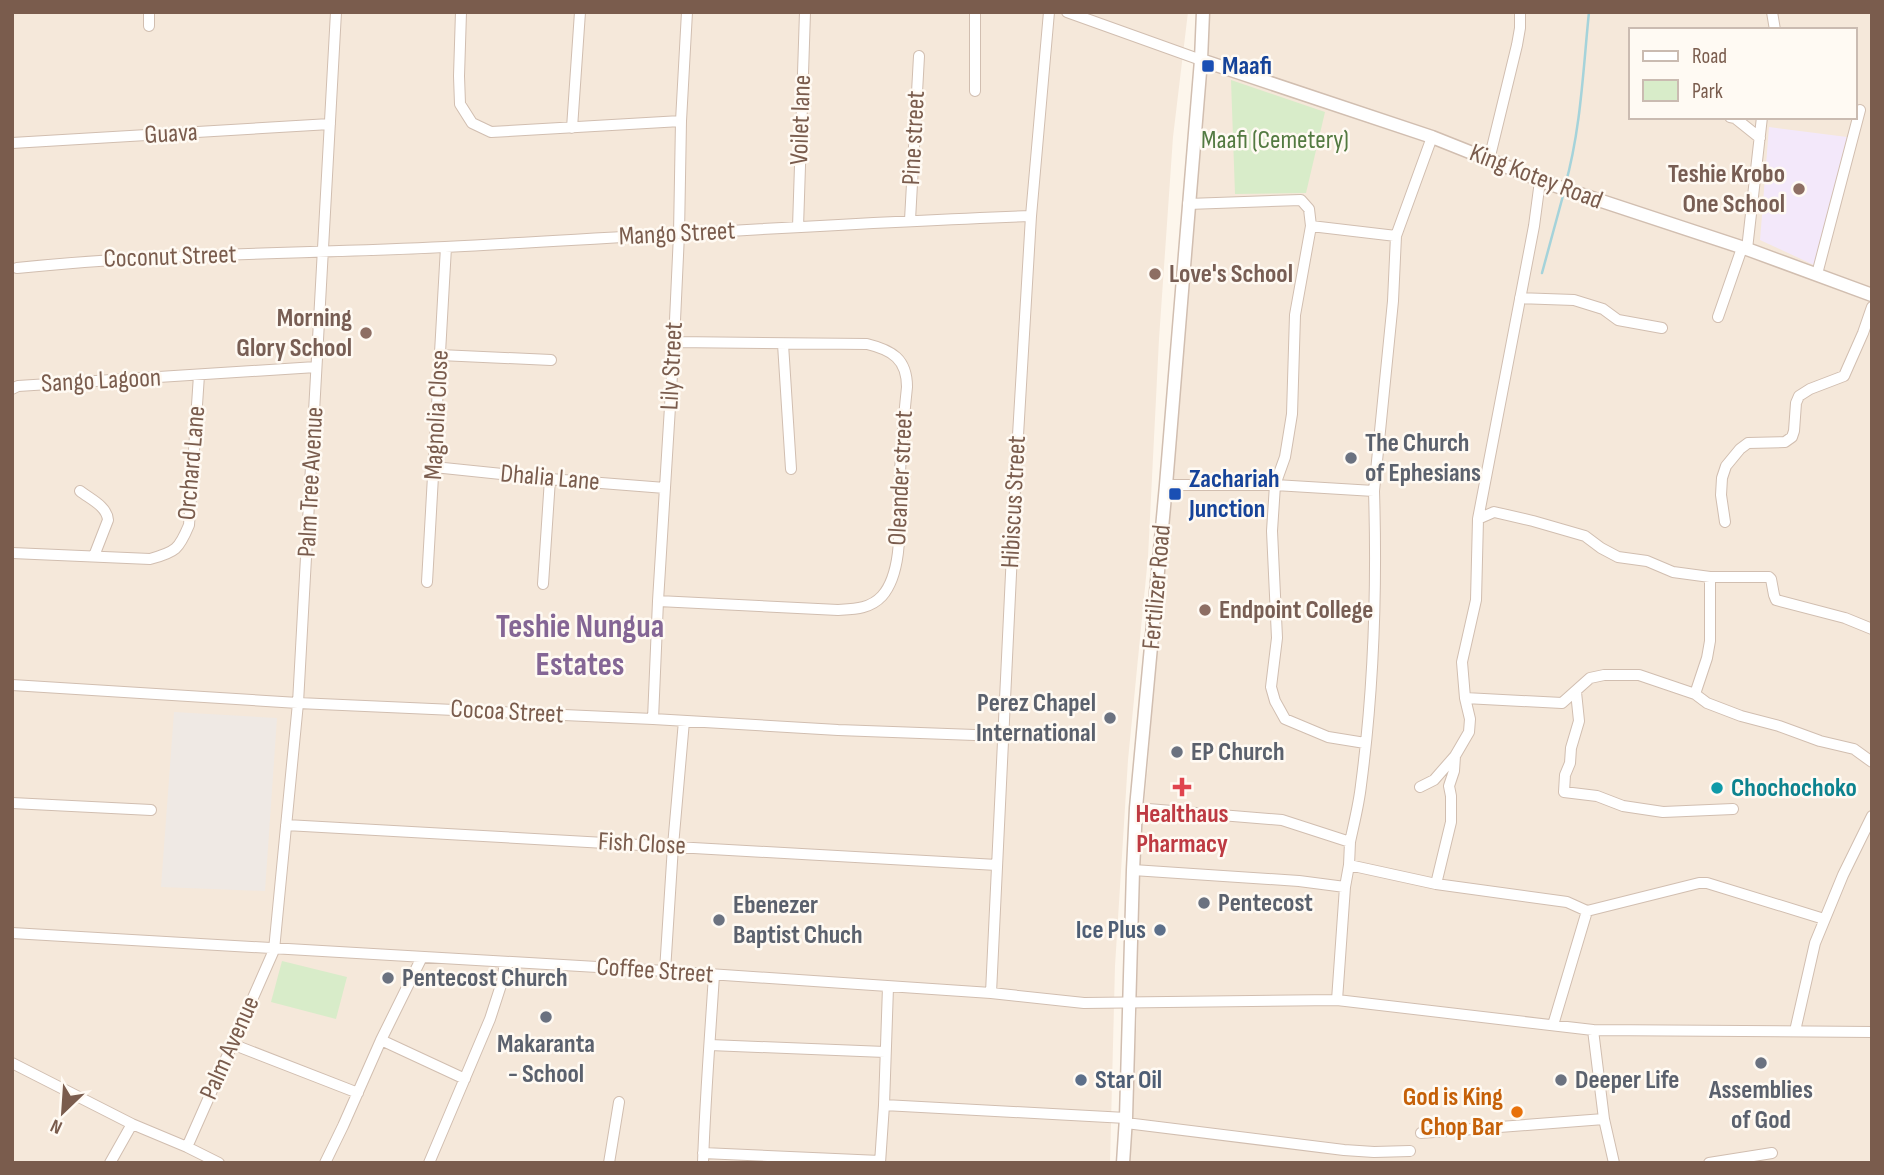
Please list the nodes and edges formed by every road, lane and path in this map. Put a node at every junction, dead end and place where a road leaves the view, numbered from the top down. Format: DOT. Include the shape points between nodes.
graph roads {
  1 [pos="149,12"];
  2 [pos="336,12"];
  3 [pos="461,12"];
  4 [pos="580,12"];
  5 [pos="687,12"];
  6 [pos="805,12"];
  7 [pos="975,12"];
  8 [pos="1049,12"];
  9 [pos="1067,12"];
  10 [pos="1203,12"];
  11 [pos="1520,12"];
  12 [pos="149,26"];
  13 [pos="919,56"];
  14 [pos="1201,60"];
  15 [pos="975,91"];
  16 [pos="1860,110"];
  17 [pos="1734,119"];
  18 [pos="1762,119"];
  19 [pos="681,121"];
  20 [pos="330,124"];
  21 [pos="572,128"];
  22 [pos="1432,137"];
  23 [pos="1760,138"];
  24 [pos="12,143"];
  25 [pos="1489,160"];
  26 [pos="1545,182"];
  27 [pos="1188,204"];
  28 [pos="1031,216"];
  29 [pos="910,220"];
  30 [pos="1311,226"];
  31 [pos="798,227"];
  32 [pos="679,234"];
  33 [pos="1396,236"];
  34 [pos="446,247"];
  35 [pos="1744,248"];
  36 [pos="324,253"];
  37 [pos="17,268"];
  38 [pos="1817,274"];
  39 [pos="1872,295"];
  40 [pos="1520,298"];
  41 [pos="1872,307"];
  42 [pos="1718,317"];
  43 [pos="1662,328"];
  44 [pos="674,342"];
  45 [pos="783,344"];
  46 [pos="440,355"];
  47 [pos="551,360"];
  48 [pos="316,368"];
  49 [pos="199,376"];
  50 [pos="12,389"];
  51 [pos="434,467"];
  52 [pos="791,469"];
  53 [pos="550,479"];
  54 [pos="1166,485"];
  55 [pos="1275,485"];
  56 [pos="665,488"];
  57 [pos="79,491"];
  58 [pos="1374,491"];
  59 [pos="1478,519"];
  60 [pos="1726,522"];
  61 [pos="12,553"];
  62 [pos="94,556"];
  63 [pos="1710,577"];
  64 [pos="427,582"];
  65 [pos="543,584"];
  66 [pos="658,601"];
  67 [pos="1872,629"];
  68 [pos="12,685"];
  69 [pos="1576,692"];
  70 [pos="1695,694"];
  71 [pos="1465,698"];
  72 [pos="298,703"];
  73 [pos="653,719"];
  74 [pos="684,721"];
  75 [pos="1002,736"];
  76 [pos="1365,743"];
  77 [pos="1455,757"];
  78 [pos="1872,762"];
  79 [pos="1420,787"];
  80 [pos="12,803"];
  81 [pos="1136,808"];
  82 [pos="1733,809"];
  83 [pos="151,810"];
  84 [pos="1872,816"];
  85 [pos="286,825"];
  86 [pos="1868,831"];
  87 [pos="1350,842"];
  88 [pos="673,846"];
  89 [pos="997,865"];
  90 [pos="1349,865"];
  91 [pos="1133,870"];
  92 [pos="1436,884"];
  93 [pos="1345,887"];
  94 [pos="1587,911"];
  95 [pos="1824,919"];
  96 [pos="12,933"];
  97 [pos="274,950"];
  98 [pos="422,957"];
  99 [pos="505,962"];
  100 [pos="664,971"];
  101 [pos="714,975"];
  102 [pos="888,986"];
  103 [pos="991,993"];
  104 [pos="1337,1000"];
  105 [pos="1130,1003"];
  106 [pos="1553,1025"];
  107 [pos="1593,1030"];
  108 [pos="1795,1031"];
  109 [pos="1872,1032"];
  110 [pos="381,1040"];
  111 [pos="232,1044"];
  112 [pos="710,1045"];
  113 [pos="885,1052"];
  114 [pos="12,1063"];
  115 [pos="465,1079"];
  116 [pos="358,1093"];
  117 [pos="618,1102"];
  118 [pos="884,1105"];
  119 [pos="1604,1119"];
  120 [pos="1126,1120"];
  121 [pos="132,1124"];
  122 [pos="1421,1133"];
  123 [pos="187,1147"];
  124 [pos="1410,1151"];
  125 [pos="1772,1153"];
  126 [pos="703,1158"];
  127 [pos="880,1162"];
  128 [pos="110,1163"];
  129 [pos="219,1163"];
  130 [pos="325,1163"];
  131 [pos="429,1163"];
  132 [pos="609,1163"];
  133 [pos="1123,1163"];
  134 [pos="1614,1163"];
  135 [pos="1709,1163"];
  1 -- 12 [label="street"];
  2 -- 20 [label="street, Palm Tree Avenue"];
  3 -- 21 [label="street" via="460,104 472,123 491,132"];
  4 -- 21 [label="street"];
  5 -- 19 [label="street, Lily Street"];
  6 -- 31 [label="street, Voilet lane"];
  7 -- 15 [label="street"];
  8 -- 28 [label="street, Hibiscus Street"];
  9 -- 14 [label="street"];
  10 -- 14 [label="street, Fertilizer Road"];
  11 -- 25 [label="street" via="1517,46"];
  13 -- 29 [label="street, Pine street"];
  14 -- 22 [label="street, King Kotey Road"];
  14 -- 27 [label="street, Fertilizer Road"];
  16 -- 38 [label="street"];
  17 -- 23 [label="street"];
  18 -- 23 [label="street"];
  19 -- 21 [label="street"];
  19 -- 32 [label="street, Lily Street"];
  20 -- 24 [label="street, Guava"];
  20 -- 36 [label="street, Palm Tree Avenue"];
  22 -- 25 [label="street, King Kotey Road"];
  22 -- 33 [label="street"];
  23 -- 35 [label="street"];
  25 -- 26 [label="street, King Kotey Road"];
  26 -- 35 [label="street, King Kotey Road"];
  26 -- 40 [label="street"];
  27 -- 30 [label="street" via="1301,200 1309,209"];
  27 -- 54 [label="street, Fertilizer Road"];
  28 -- 29 [label="street, Mango Street"];
  28 -- 75 [label="street, Hibiscus Street"];
  29 -- 31 [label="street, Mango Street"];
  30 -- 33 [label="street"];
  30 -- 55 [label="street" via="1295,315 1292,414"];
  31 -- 32 [label="street, Mango Street"];
  32 -- 34 [label="street, Mango Street"];
  32 -- 44 [label="street, Lily Street"];
  33 -- 58 [label="street"];
  34 -- 36 [label="street, Mango Street"];
  34 -- 46 [label="street, Magnolia Close"];
  35 -- 38 [label="street, King Kotey Road"];
  35 -- 42 [label="street"];
  36 -- 37 [label="street, Coconut Street" via="118,259"];
  36 -- 48 [label="street, Palm Tree Avenue"];
  38 -- 39 [label="street, King Kotey Road"];
  40 -- 43 [label="street" via="1574,300 1603,309 1618,320"];
  40 -- 59 [label="street"];
  41 -- 60 [label="street" via="1844,376 1799,396 1791,437 1785,442 1748,443 1726,466 1721,495"];
  44 -- 45 [label="street, Oleander street"];
  44 -- 56 [label="street, Lily Street"];
  45 -- 52 [label="street"];
  45 -- 66 [label="street, Oleander street" via="884,348 899,359 907,374 894,577 882,596 866,608"];
  46 -- 47 [label="street"];
  46 -- 51 [label="street, Magnolia Close"];
  48 -- 49 [label="street, Sango Lagoon"];
  48 -- 72 [label="street, Palm Tree Avenue"];
  49 -- 50 [label="street, Sango Lagoon"];
  49 -- 62 [label="street, Orchard Lane" via="189,525 182,542 170,554 150,559"];
  51 -- 53 [label="street, Dhalia Lane"];
  51 -- 64 [label="street, Magnolia Close"];
  53 -- 56 [label="street, Dhalia Lane"];
  53 -- 65 [label="street"];
  54 -- 55 [label="street"];
  54 -- 81 [label="street, Fertilizer Road"];
  55 -- 58 [label="street"];
  55 -- 76 [label="street" via="1272,531 1277,638 1271,687 1275,701 1285,719 1328,737"];
  56 -- 66 [label="street, Lily Street"];
  57 -- 62 [label="street" via="108,514"];
  58 -- 76 [label="street" via="1374,626"];
  59 -- 63 [label="street" via="1494,512 1533,521 1585,536 1618,557"];
  59 -- 71 [label="street" via="1476,600 1462,662"];
  61 -- 62 [label="street, Orchard Lane"];
  63 -- 67 [label="street" via="1769,577 1776,600"];
  63 -- 70 [label="street" via="1710,641"];
  66 -- 73 [label="street, Lily Street"];
  68 -- 72 [label="street, Cocoa Street"];
  69 -- 70 [label="street" via="1590,678 1639,675"];
  69 -- 71 [label="street" via="1562,703"];
  69 -- 82 [label="street" via="1579,721 1564,792 1663,812"];
  70 -- 78 [label="street" via="1741,716 1854,749"];
  71 -- 77 [label="street" via="1469,732"];
  72 -- 73 [label="street, Cocoa Street"];
  72 -- 85 [label="street, Palm Tree Avenue"];
  73 -- 74 [label="street, Cocoa Street"];
  74 -- 75 [label="street, Cocoa Street"];
  74 -- 88 [label="street"];
  75 -- 89 [label="street, Hibiscus Street"];
  76 -- 87 [label="street"];
  77 -- 79 [label="street" via="1434,780"];
  77 -- 92 [label="street" via="1449,786 1451,822"];
  80 -- 83 [label="street"];
  81 -- 87 [label="street" via="1282,820"];
  81 -- 91 [label="street, Fertilizer Road"];
  84 -- 86 [label="street"];
  85 -- 88 [label="street, Fish Close"];
  85 -- 97 [label="street, Palm Tree Avenue"];
  86 -- 95 [label="street"];
  87 -- 90 [label="street"];
  88 -- 89 [label="street, Fish Close"];
  88 -- 100 [label="street"];
  89 -- 103 [label="street, Hibiscus Street"];
  90 -- 92 [label="street"];
  90 -- 93 [label="street"];
  91 -- 93 [label="street"];
  91 -- 105 [label="street, Fertilizer Road"];
  92 -- 94 [label="street" via="1567,902"];
  93 -- 104 [label="street"];
  94 -- 95 [label="street" via="1707,883"];
  94 -- 106 [label="street"];
  95 -- 108 [label="street"];
  96 -- 97 [label="street, Coffee Street"];
  97 -- 98 [label="street, Coffee Street"];
  97 -- 111 [label="street, Palm Avenue"];
  98 -- 99 [label="street, Coffee Street"];
  98 -- 110 [label="street"];
  99 -- 100 [label="street, Coffee Street"];
  99 -- 115 [label="street" via="498,997"];
  100 -- 101 [label="street, Coffee Street"];
  101 -- 102 [label="street, Coffee Street"];
  101 -- 112 [label="street"];
  102 -- 103 [label="street, Coffee Street"];
  102 -- 113 [label="street"];
  103 -- 105 [label="street, Coffee Street"];
  104 -- 105 [label="street, Coffee Street"];
  104 -- 106 [label="street, Coffee Street"];
  105 -- 120 [label="street, Fertilizer Road"];
  106 -- 107 [label="street, Coffee Street"];
  107 -- 108 [label="street, Coffee Street"];
  107 -- 119 [label="street"];
  108 -- 109 [label="street, Coffee Street"];
  110 -- 115 [label="street"];
  110 -- 116 [label="street"];
  111 -- 116 [label="street"];
  111 -- 123 [label="street, Palm Avenue"];
  112 -- 113 [label="street"];
  112 -- 126 [label="street"];
  113 -- 118 [label="street"];
  114 -- 121 [label="street"];
  115 -- 131 [label="street"];
  116 -- 130 [label="street"];
  117 -- 132 [label="street"];
  118 -- 120 [label="street"];
  118 -- 127 [label="street"];
  119 -- 122 [label="street"];
  119 -- 134 [label="street"];
  120 -- 124 [label="street" via="1344,1150"];
  120 -- 133 [label="street, Fertilizer Road"];
  121 -- 123 [label="street"];
  121 -- 128 [label="street"];
  123 -- 129 [label="street"];
  125 -- 135 [label="street"];
  126 -- 127 [label="street"];
}
